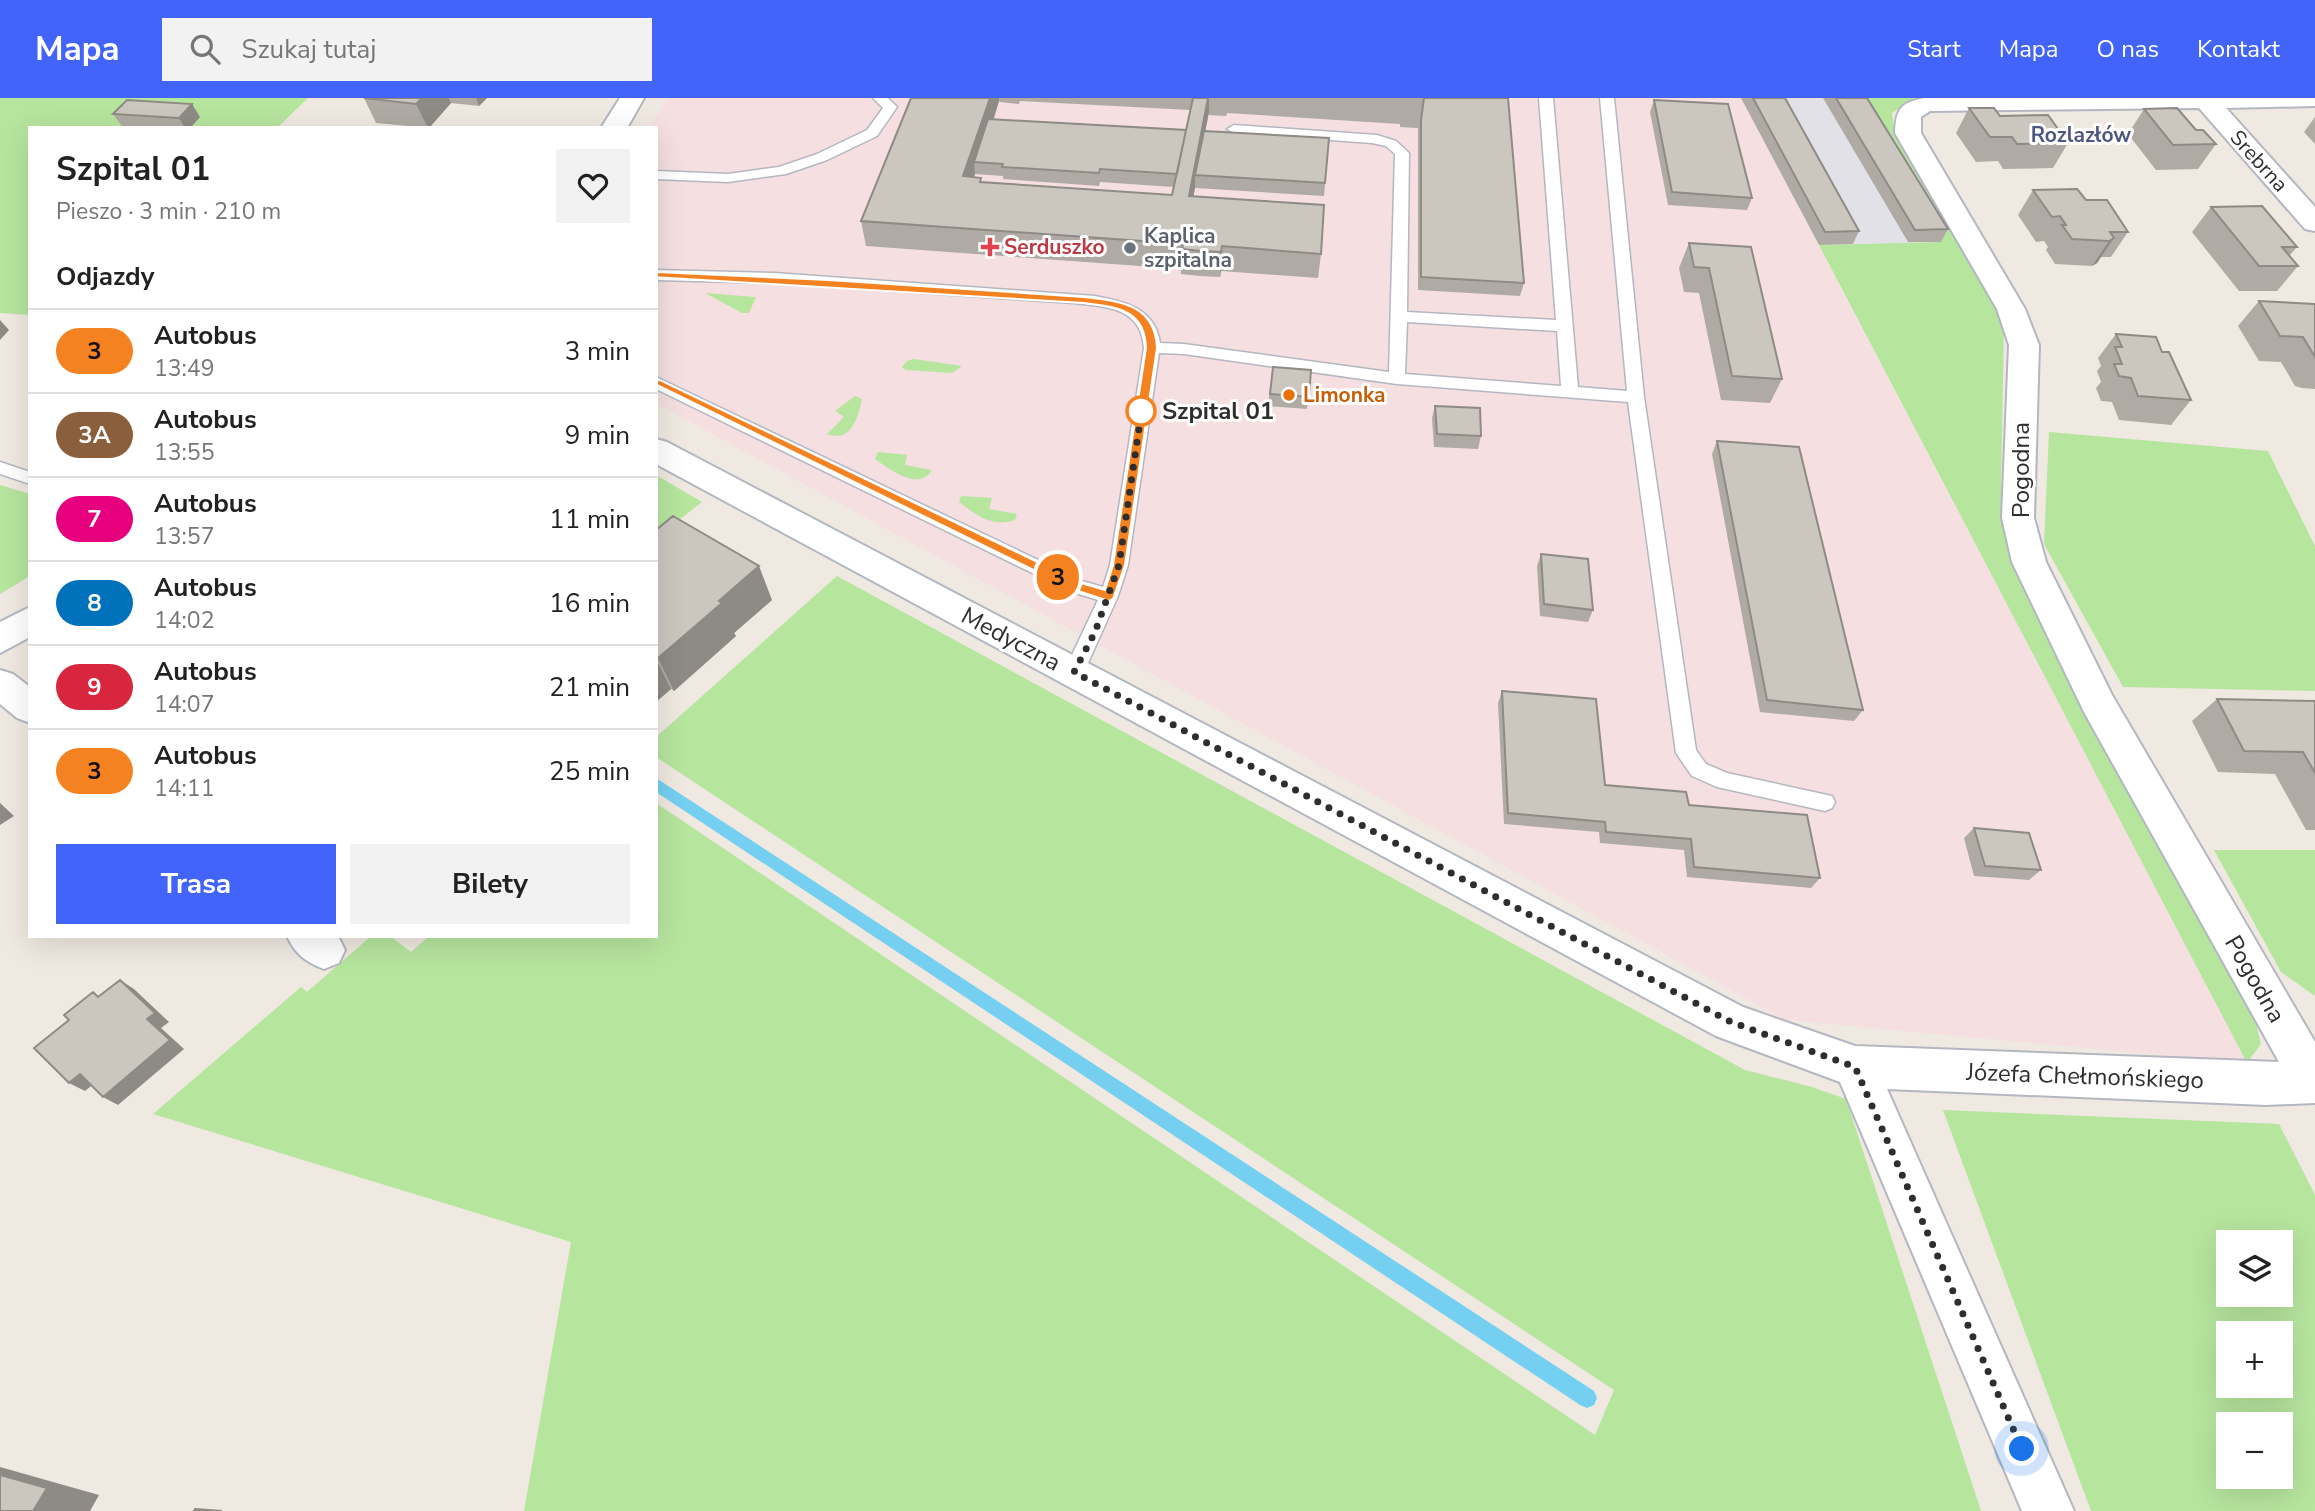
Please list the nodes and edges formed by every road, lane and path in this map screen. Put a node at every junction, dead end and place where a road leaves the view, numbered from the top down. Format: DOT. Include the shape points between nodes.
graph roads {
  1 [pos="632,98"];
  2 [pos="880,98"];
  3 [pos="1546,98"];
  4 [pos="1607,98"];
  5 [pos="2204,99"];
  6 [pos="2315,99"];
  7 [pos="615,126"];
  8 [pos="1234,129"];
  9 [pos="658,175"];
  10 [pos="2315,223"];
  11 [pos="658,275"];
  12 [pos="1399,317"];
  13 [pos="1565,326"];
  14 [pos="1152,348"];
  15 [pos="1397,379"];
  16 [pos="658,383"];
  17 [pos="1570,392"];
  18 [pos="1636,397"];
  19 [pos="658,451"];
  20 [pos="0,468"];
  21 [pos="28,477"];
  22 [pos="1109,596"];
  23 [pos="28,621"];
  24 [pos="0,639"];
  25 [pos="1074,672"];
  26 [pos="0,684"];
  27 [pos="28,706"];
  28 [pos="1825,802"];
  29 [pos="1855,1067"];
  30 [pos="2314,1082"];
  31 [pos="2048,1511"];
  1 -- 7 [label="street"];
  2 -- 9 [label="lane" via="890,107 872,133 822,157 781,171 728,178"];
  3 -- 13 [label="lane"];
  4 -- 18 [label="lane"];
  5 -- 6 [label="street"];
  5 -- 10 [label="street, Srebrna"];
  5 -- 30 [label="street, Pogodna" via="1930,104 1908,115 1908,133 2011,309 2024,345 2018,518 2029,562 2097,702"];
  8 -- 12 [label="lane" via="1367,138 1398,146 1402,153"];
  11 -- 14 [label="lane" via="1109,303 1145,320"];
  12 -- 13 [label="lane"];
  12 -- 15 [label="lane"];
  13 -- 17 [label="lane"];
  14 -- 15 [label="lane"];
  14 -- 22 [label="lane" via="1119,565"];
  15 -- 17 [label="lane"];
  16 -- 22 [label="lane" via="1076,586"];
  17 -- 18 [label="lane"];
  18 -- 28 [label="lane" via="1686,753 1699,770 1724,781"];
  19 -- 25 [label="street, Medyczna"];
  20 -- 21 [label="lane"];
  22 -- 25 [label="lane"];
  23 -- 24 [label="street"];
  25 -- 29 [label="street, Medyczna" via="1731,1022"];
  26 -- 27 [label="street"];
  29 -- 30 [label="street, Józefa Chełmońskiego" via="2266,1084"];
  29 -- 31 [label="street"];
}
